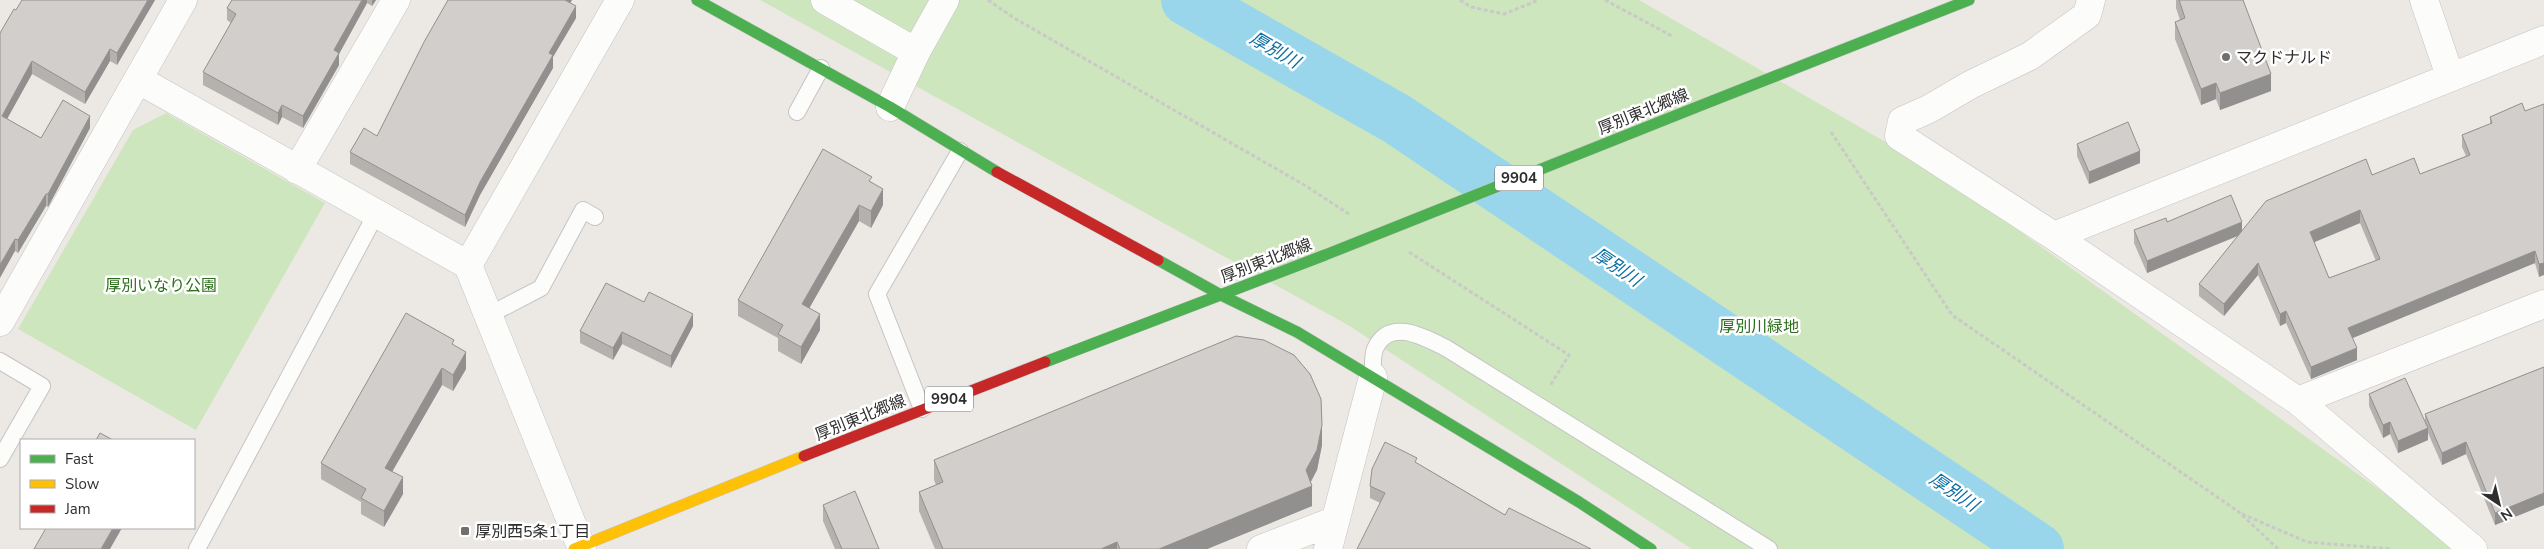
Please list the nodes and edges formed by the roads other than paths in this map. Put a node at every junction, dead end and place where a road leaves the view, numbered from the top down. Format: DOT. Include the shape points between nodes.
graph roads {
  1 [pos="183,0"];
  2 [pos="396,0"];
  3 [pos="620,0"];
  4 [pos="697,0"];
  5 [pos="825,0"];
  6 [pos="945,0"];
  7 [pos="1969,0"];
  8 [pos="2091,0"];
  9 [pos="2424,0"];
  10 [pos="2544,40"];
  11 [pos="916,52"];
  12 [pos="821,68"];
  13 [pos="2450,76"];
  14 [pos="139,80"];
  15 [pos="890,108"];
  16 [pos="797,112"];
  17 [pos="960,152"];
  18 [pos="298,170"];
  19 [pos="376,214"];
  20 [pos="595,217"];
  21 [pos="2054,236"];
  22 [pos="468,265"];
  23 [pos="1221,295"];
  24 [pos="2544,304"];
  25 [pos="488,314"];
  26 [pos="0,322"];
  27 [pos="0,361"];
  28 [pos="1373,377"];
  29 [pos="2298,401"];
  30 [pos="922,409"];
  31 [pos="0,459"];
  32 [pos="1334,521"];
  33 [pos="579,548"];
  34 [pos="197,549"];
  35 [pos="1260,549"];
  36 [pos="1328,549"];
  37 [pos="1651,549"];
  38 [pos="1769,549"];
  39 [pos="2473,549"];
  1 -- 14 [label="street"];
  2 -- 18 [label="street"];
  3 -- 22 [label="street"];
  4 -- 12 [label="main road"];
  5 -- 11 [label="street"];
  6 -- 11 [label="street"];
  7 -- 23 [label="main road, 厚別東北郷線 / 9904, bridge"];
  8 -- 21 [label="street" via="2087,15 2030,56 1902,121 1899,136"];
  9 -- 13 [label="street"];
  10 -- 13 [label="street"];
  11 -- 15 [label="street"];
  12 -- 15 [label="main road"];
  12 -- 16 [label="lane"];
  13 -- 21 [label="street"];
  14 -- 18 [label="street"];
  14 -- 26 [label="street"];
  15 -- 17 [label="main road"];
  17 -- 23 [label="main road"];
  17 -- 30 [label="lane" via="877,294"];
  18 -- 19 [label="street"];
  19 -- 22 [label="street"];
  19 -- 34 [label="lane"];
  20 -- 25 [label="lane" via="583,210 540,288"];
  21 -- 29 [label="street"];
  22 -- 25 [label="street"];
  23 -- 28 [label="main road" via="1297,332"];
  23 -- 30 [label="main road, 厚別東北郷線 / 9904"];
  24 -- 29 [label="street"];
  25 -- 33 [label="street"];
  27 -- 31 [label="lane" via="42,386"];
  28 -- 32 [label="street"];
  28 -- 37 [label="main road"];
  28 -- 38 [label="lane" via="1374,350 1386,335 1396,331 1421,335"];
  29 -- 39 [label="street"];
  30 -- 33 [label="main road, 厚別東北郷線 / 9904"];
  32 -- 35 [label="street"];
  32 -- 36 [label="street"];
}
